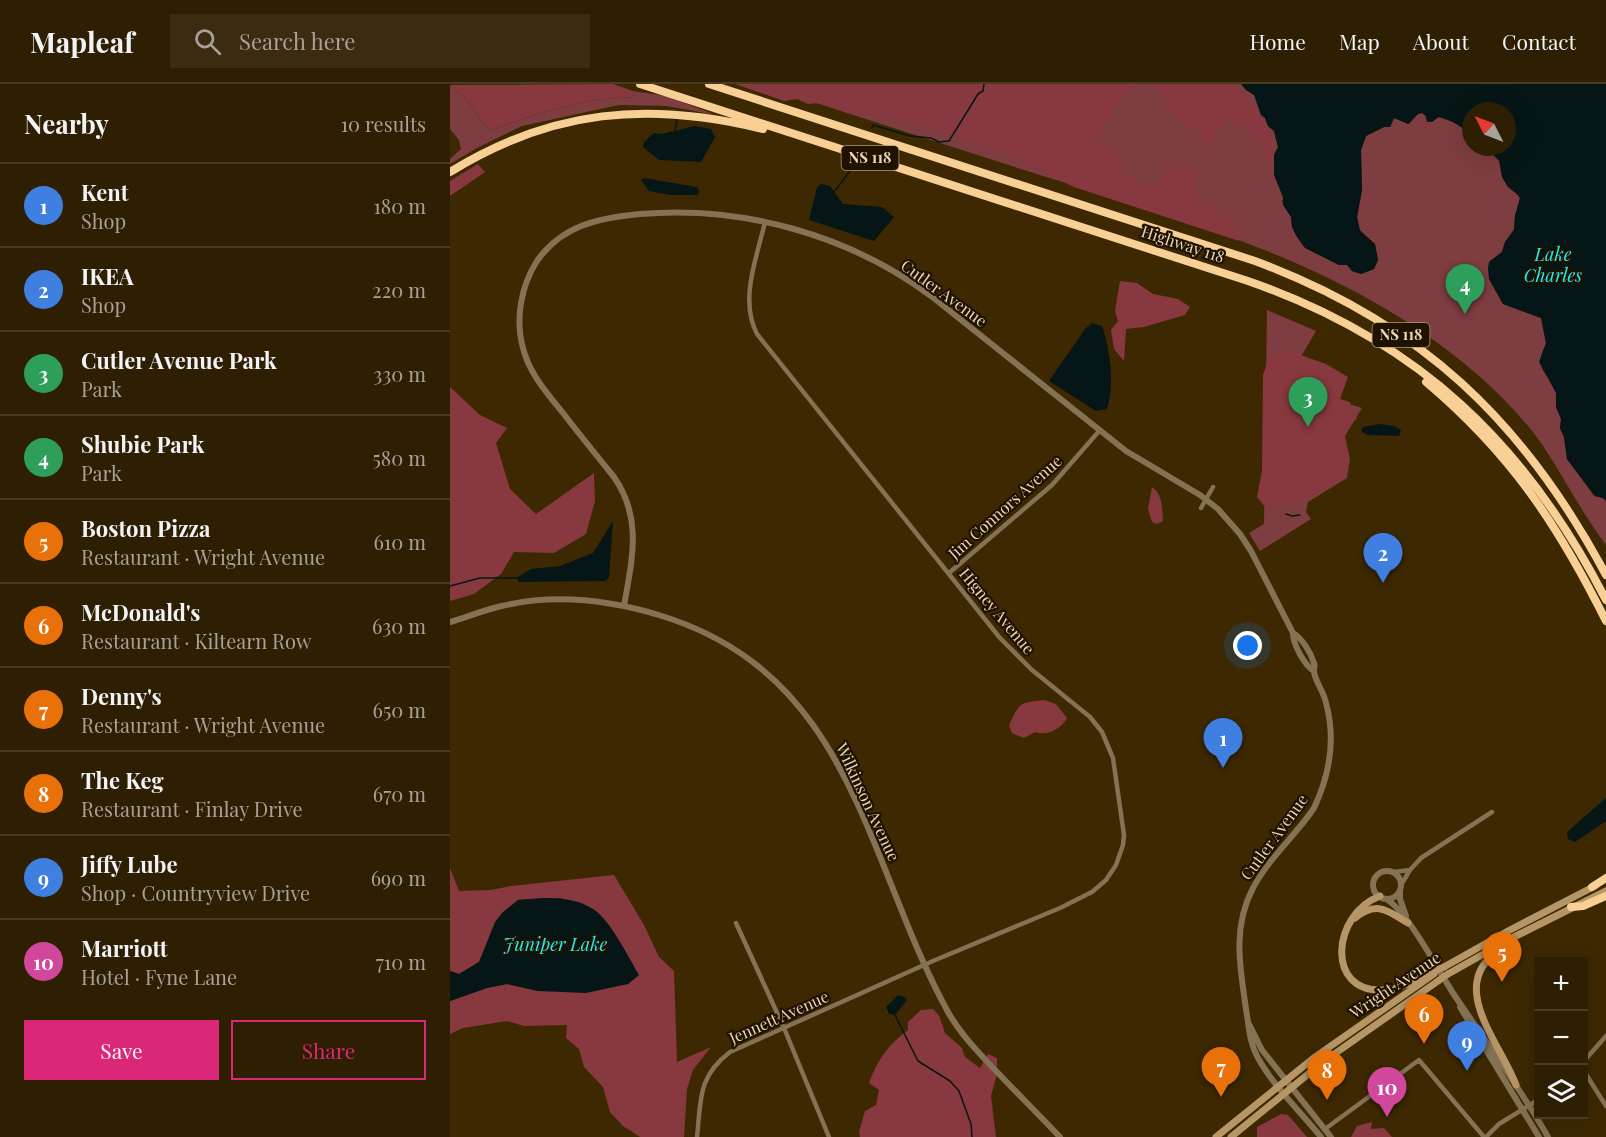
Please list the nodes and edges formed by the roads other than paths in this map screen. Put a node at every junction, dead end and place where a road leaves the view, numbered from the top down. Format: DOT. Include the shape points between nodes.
graph roads {
  1 [pos="640,84"];
  2 [pos="710,84"];
  3 [pos="890,165"];
  4 [pos="450,172"];
  5 [pos="765,222"];
  6 [pos="1372,338"];
  7 [pos="1425,353"];
  8 [pos="1100,430"];
  9 [pos="1213,487"];
  10 [pos="1206,499"];
  11 [pos="1201,508"];
  12 [pos="1606,567"];
  13 [pos="949,573"];
  14 [pos="1606,575"];
  15 [pos="1606,600"];
  16 [pos="624,606"];
  17 [pos="1606,621"];
  18 [pos="450,622"];
  19 [pos="1492,812"];
  20 [pos="1410,870"];
  21 [pos="1394,872"];
  22 [pos="1606,880"];
  23 [pos="1592,887"];
  24 [pos="1401,888"];
  25 [pos="1606,891"];
  26 [pos="1606,896"];
  27 [pos="1383,897"];
  28 [pos="1571,907"];
  29 [pos="736,922"];
  30 [pos="1408,923"];
  31 [pos="1348,924"];
  32 [pos="1512,938"];
  33 [pos="926,964"];
  34 [pos="1446,971"];
  35 [pos="1435,976"];
  36 [pos="1458,1001"];
  37 [pos="1248,1021"];
  38 [pos="784,1028"];
  39 [pos="1606,1036"];
  40 [pos="1588,1056"];
  41 [pos="1588,1077"];
  42 [pos="1286,1080"];
  43 [pos="1516,1085"];
  44 [pos="1279,1086"];
  45 [pos="1291,1087"];
  46 [pos="1284,1093"];
  47 [pos="1534,1103"];
  48 [pos="1530,1106"];
  49 [pos="1606,1106"];
  50 [pos="1523,1110"];
  51 [pos="1325,1129"];
  52 [pos="697,1137"];
  53 [pos="830,1137"];
  54 [pos="1060,1137"];
  55 [pos="1216,1137"];
  56 [pos="1232,1137"];
  57 [pos="1321,1137"];
  58 [pos="1332,1137"];
  59 [pos="1485,1137"];
  60 [pos="1539,1137"];
  61 [pos="1548,1137"];
  1 -- 3 [label="highway, Highway 118 / NS 118"];
  2 -- 7 [label="highway, Highway 118 / NS 118" via="1280,270 1364,311"];
  3 -- 4 [label="highway" via="732,121 648,113 596,117 548,127 497,146"];
  3 -- 6 [label="highway, Highway 118 / NS 118" via="1273,290"];
  5 -- 8 [label="street, Cutler Avenue" via="843,246 911,281"];
  5 -- 13 [label="street, Higney Avenue" via="749,300 757,334"];
  5 -- 16 [label="street, Cutler Avenue" via="706,213 598,219 575,227 553,242 534,266 522,294 522,347 530,368 622,488 630,510 633,550"];
  6 -- 15 [label="highway, Highway 118 / NS 118" via="1440,387 1503,446 1555,511"];
  6 -- 17 [label="highway" via="1449,402 1513,468 1557,530"];
  7 -- 12 [label="highway" via="1447,366 1517,434 1563,494"];
  7 -- 14 [label="highway, Highway 118 / NS 118" via="1482,401 1529,454 1575,518"];
  8 -- 10 [label="street, Cutler Avenue" via="1136,458"];
  8 -- 13 [label="street, Jim Connors Avenue" via="1053,485"];
  9 -- 10 [label="street"];
  10 -- 11 [label="street"];
  10 -- 37 [label="street, Cutler Avenue" via="1240,534 1293,639 1314,671 1330,721 1330,761 1320,795 1303,825 1261,876 1245,908 1238,954"];
  13 -- 33 [label="street, Higney Avenue" via="1012,651 1090,717 1102,732 1113,758 1124,836 1116,865 1092,892"];
  16 -- 18 [label="street, Wilkinson Avenue" via="593,600 543,599 499,606"];
  16 -- 33 [label="street, Wilkinson Avenue" via="684,623 726,644 774,680 805,711 850,789"];
  19 -- 20 [label="street" via="1421,858"];
  20 -- 21 [label="street"];
  20 -- 24 [label="street"];
  21 -- 24 [label="street" via="1400,878"];
  21 -- 27 [label="street" via="1383,871 1376,876 1373,885"];
  22 -- 23 [label="highway"];
  23 -- 34 [label="main road, Wright Avenue" via="1508,931"];
  24 -- 27 [label="street" via="1393,898"];
  24 -- 30 [label="street" via="1400,899"];
  25 -- 28 [label="main road, Wright Avenue"];
  26 -- 28 [label="highway"];
  27 -- 30 [label="street" via="1393,903"];
  27 -- 31 [label="main road" via="1361,906"];
  28 -- 32 [label="main road, Wright Avenue"];
  29 -- 38 [label="street"];
  30 -- 31 [label="main road" via="1388,910 1373,908"];
  30 -- 36 [label="street"];
  31 -- 35 [label="main road" via="1342,958 1347,972 1361,986 1394,989"];
  32 -- 34 [label="main road, Wright Avenue"];
  32 -- 43 [label="main road" via="1484,963 1476,983 1476,996"];
  33 -- 38 [label="street, Jennett Avenue"];
  33 -- 54 [label="street, Wilkinson Avenue" via="967,1039"];
  34 -- 35 [label="main road, Wright Avenue, bridge"];
  35 -- 42 [label="main road, Wright Avenue"];
  35 -- 45 [label="main road, Wright Avenue"];
  36 -- 43 [label="street"];
  36 -- 50 [label="street"];
  37 -- 42 [label="street, Cutler Avenue" via="1262,1050"];
  37 -- 44 [label="street, Cutler Avenue" via="1257,1057"];
  38 -- 52 [label="street, Jennett Avenue" via="730,1052 715,1065 701,1092"];
  38 -- 53 [label="street"];
  39 -- 40 [label="street"];
  41 -- 49 [label="street"];
  42 -- 44 [label="main road, Wright Avenue"];
  42 -- 45 [label="street, Cutler Avenue"];
  43 -- 48 [label="street"];
  44 -- 46 [label="street, Cutler Avenue"];
  44 -- 55 [label="main road, Wright Avenue"];
  45 -- 46 [label="main road, Wright Avenue"];
  45 -- 51 [label="street, Cutler Avenue"];
  46 -- 56 [label="main road, Wright Avenue"];
  46 -- 57 [label="street, Cutler Avenue"];
  47 -- 48 [label="street"];
  48 -- 50 [label="street"];
  48 -- 61 [label="street"];
  50 -- 59 [label="street"];
  50 -- 60 [label="street"];
  51 -- 58 [label="street, Cutler Avenue"];
  51 -- 59 [label="street" via="1419,1060"];
}
